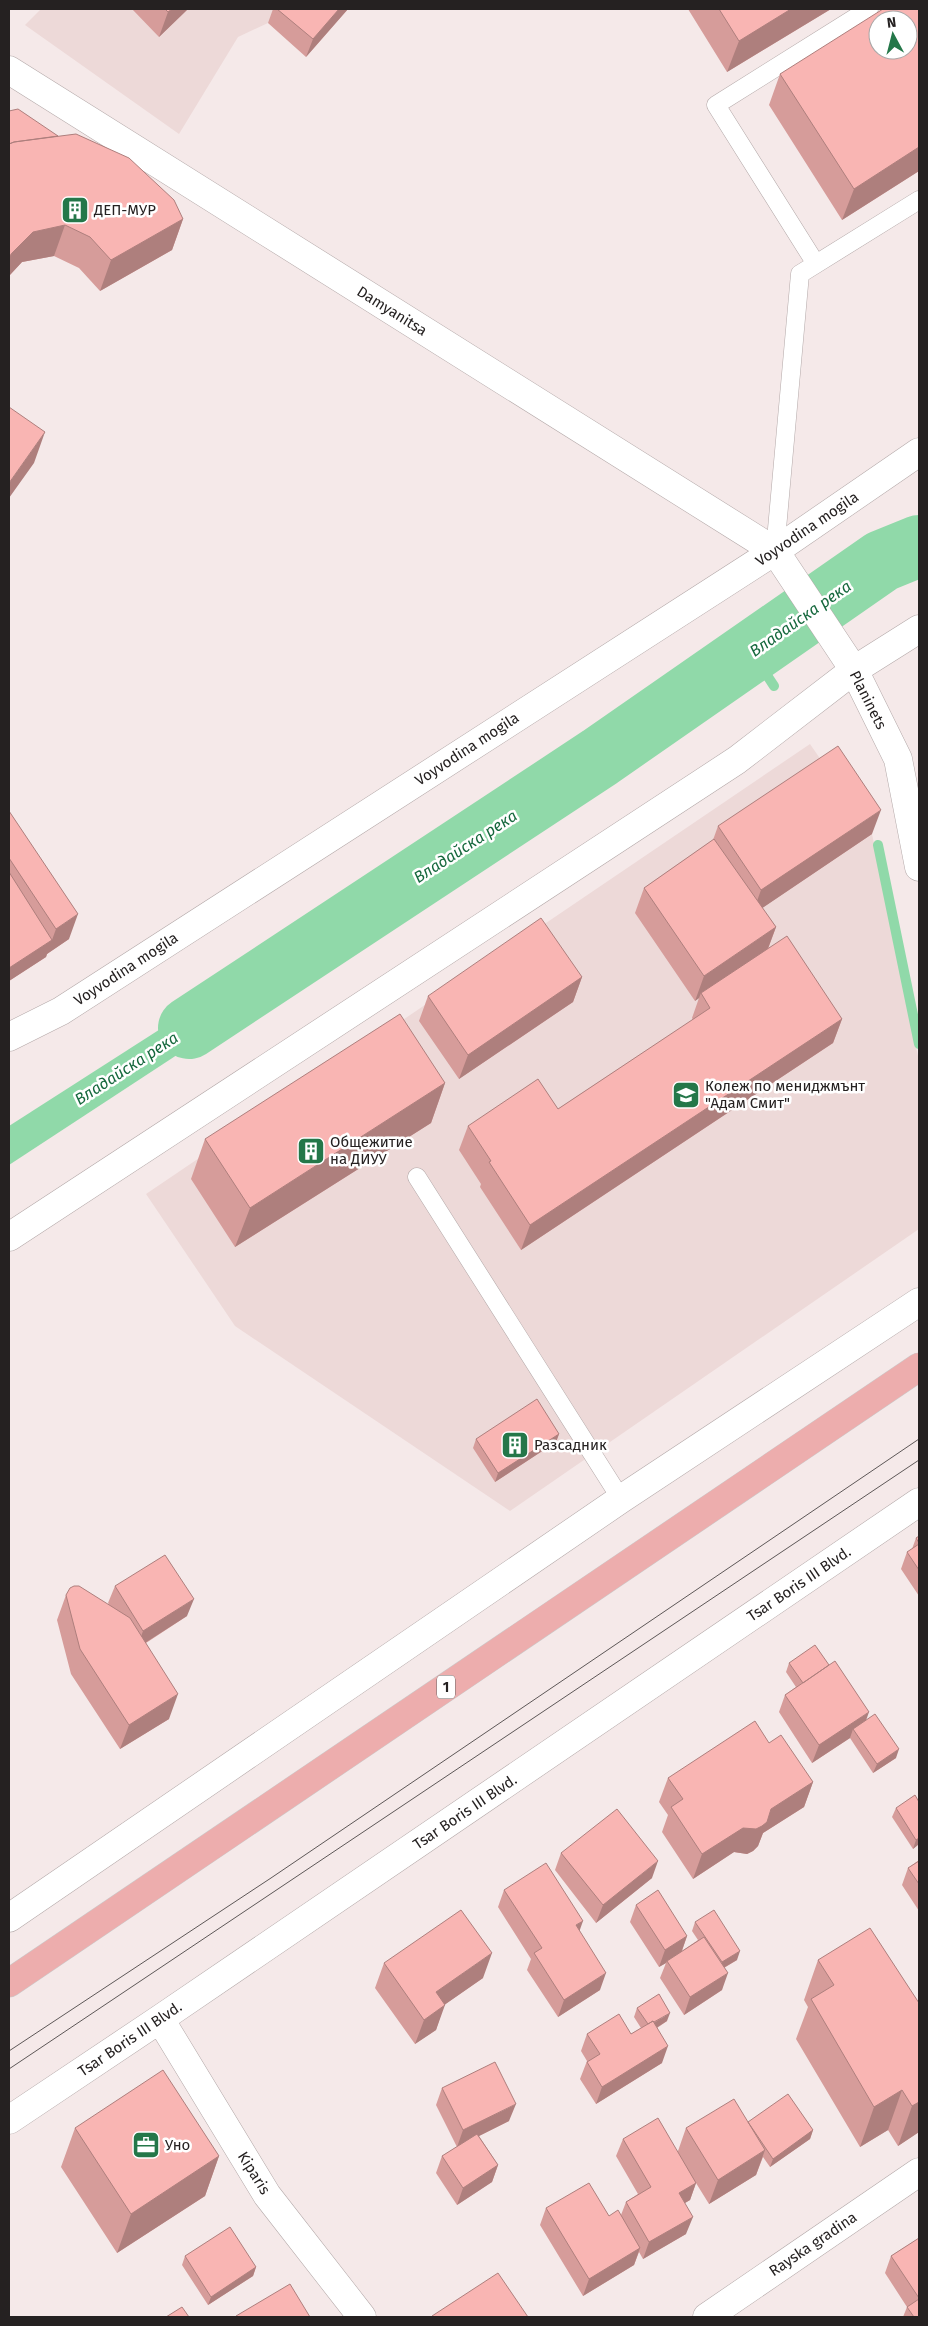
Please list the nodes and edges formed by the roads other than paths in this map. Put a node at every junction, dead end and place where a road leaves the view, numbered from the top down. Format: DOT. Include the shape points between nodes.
graph roads {
  1 [pos="869,9"];
  2 [pos="9,70"];
  3 [pos="919,200"];
  4 [pos="816,264"];
  5 [pos="919,452"];
  6 [pos="775,552"];
  7 [pos="919,628"];
  8 [pos="854,670"];
  9 [pos="919,867"];
  10 [pos="9,1037"];
  11 [pos="417,1177"];
  12 [pos="9,1237"];
  13 [pos="919,1302"];
  14 [pos="919,1368"];
  15 [pos="621,1500"];
  16 [pos="919,1502"];
  17 [pos="9,1918"];
  18 [pos="9,1983"];
  19 [pos="160,2019"];
  20 [pos="9,2120"];
  21 [pos="919,2172"];
  22 [pos="362,2317"];
  23 [pos="707,2317"];
  1 -- 4 [label="lane" via="716,105"];
  2 -- 6 [label="street, Damyanitsa"];
  3 -- 4 [label="lane"];
  4 -- 6 [label="lane" via="800,274"];
  5 -- 6 [label="street, Voyvodina mogila"];
  6 -- 8 [label="street, Planinets"];
  6 -- 10 [label="street, Voyvodina mogila" via="61,1011"];
  7 -- 8 [label="street"];
  8 -- 9 [label="street, Planinets" via="898,759"];
  8 -- 12 [label="street" via="737,760"];
  11 -- 15 [label="lane"];
  13 -- 15 [label="street"];
  14 -- 18 [label="main road, 1"];
  15 -- 17 [label="street"];
  16 -- 19 [label="street, Tsar Boris III Blvd."];
  19 -- 20 [label="street, Tsar Boris III Blvd."];
  19 -- 22 [label="street, Kiparis" via="267,2195"];
  21 -- 23 [label="street, Rayska gradina"];
}
